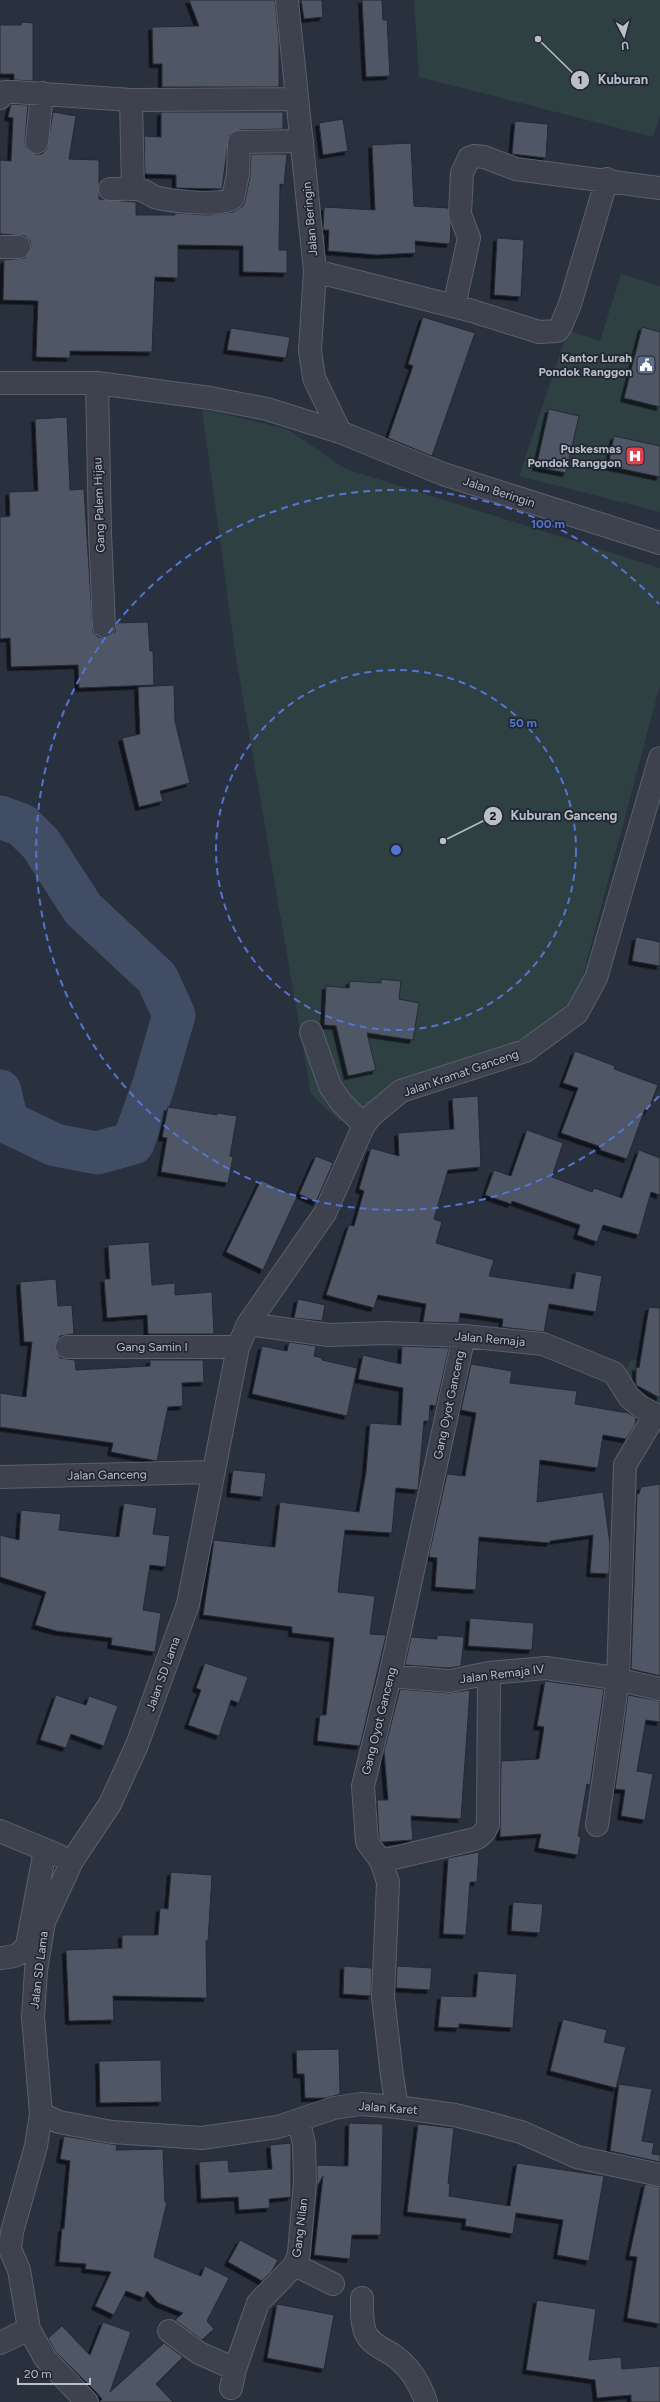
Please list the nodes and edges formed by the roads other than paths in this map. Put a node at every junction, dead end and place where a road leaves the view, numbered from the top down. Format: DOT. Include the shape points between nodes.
graph roads {
  1 [pos="287,0"];
  2 [pos="42,93"];
  3 [pos="0,98"];
  4 [pos="131,100"];
  5 [pos="296,100"];
  6 [pos="302,141"];
  7 [pos="37,142"];
  8 [pos="607,179"];
  9 [pos="660,188"];
  10 [pos="110,189"];
  11 [pos="133,189"];
  12 [pos="315,271"];
  13 [pos="454,306"];
  14 [pos="0,383"];
  15 [pos="97,383"];
  16 [pos="340,432"];
  17 [pos="660,543"];
  18 [pos="104,626"];
  19 [pos="660,758"];
  20 [pos="311,1032"];
  21 [pos="364,1125"];
  22 [pos="248,1324"];
  23 [pos="464,1336"];
  24 [pos="67,1347"];
  25 [pos="238,1347"];
  26 [pos="658,1416"];
  27 [pos="214,1472"];
  28 [pos="0,1477"];
  29 [pos="489,1673"];
  30 [pos="390,1676"];
  31 [pos="618,1679"];
  32 [pos="660,1689"];
  33 [pos="597,1825"];
  34 [pos="0,1831"];
  35 [pos="45,1850"];
  36 [pos="72,1861"];
  37 [pos="381,1861"];
  38 [pos="0,1958"];
  39 [pos="397,2107"];
  40 [pos="41,2114"];
  41 [pos="299,2121"];
  42 [pos="660,2175"];
  43 [pos="5,2249"];
  44 [pos="295,2265"];
  45 [pos="333,2284"];
  46 [pos="362,2298"];
  47 [pos="29,2329"];
  48 [pos="168,2331"];
  49 [pos="0,2343"];
  50 [pos="87,2402"];
  51 [pos="426,2402"];
  1 -- 5 [label="street, Jalan Beringin"];
  2 -- 3 [label="street" via="5,92"];
  2 -- 4 [label="street"];
  2 -- 7 [label="street"];
  4 -- 5 [label="street"];
  4 -- 11 [label="street"];
  5 -- 6 [label="street, Jalan Beringin"];
  6 -- 11 [label="street" via="239,142 236,188 233,198 227,202 168,199"];
  6 -- 12 [label="street, Jalan Beringin"];
  8 -- 9 [label="street"];
  8 -- 13 [label="street" via="570,304 557,331 540,332"];
  8 -- 13 [label="street" via="578,178 516,169 484,157 469,158 462,172 460,214 470,238"];
  10 -- 11 [label="street"];
  12 -- 13 [label="street"];
  12 -- 16 [label="street, Jalan Beringin" via="310,351 314,378"];
  14 -- 15 [label="street, Jalan Beringin"];
  15 -- 16 [label="street, Jalan Beringin" via="210,398 267,409"];
  15 -- 18 [label="street, Gang Palem Hijau"];
  16 -- 17 [label="street, Jalan Beringin" via="443,474"];
  19 -- 21 [label="street, Jalan Kramat Ganceng" via="596,978 577,1013 525,1051 401,1091"];
  20 -- 21 [label="street" via="330,1086 341,1102"];
  21 -- 22 [label="street, Jalan Kramat Ganceng" via="325,1213"];
  22 -- 23 [label="street, Jalan Remaja" via="329,1336 386,1333"];
  22 -- 25 [label="street, Jalan Kramat Ganceng"];
  23 -- 26 [label="street, Jalan Remaja" via="543,1344 614,1373 629,1397"];
  23 -- 30 [label="street, Gang Oyot Ganceng"];
  24 -- 25 [label="street, Gang Samin I"];
  25 -- 27 [label="street, Jalan Kramat Ganceng"];
  26 -- 31 [label="street" via="625,1465"];
  27 -- 28 [label="street, Jalan Ganceng"];
  27 -- 36 [label="street, Jalan SD Lama" via="188,1604 137,1745 110,1804"];
  29 -- 30 [label="street, Jalan Remaja IV" via="450,1681"];
  29 -- 31 [label="street, Jalan Remaja IV" via="546,1668"];
  29 -- 37 [label="street" via="486,1830 482,1836 475,1839"];
  30 -- 37 [label="street, Gang Oyot Ganceng" via="363,1786 367,1842"];
  31 -- 32 [label="street, Jalan Remaja IV"];
  31 -- 33 [label="street"];
  34 -- 35 [label="street"];
  35 -- 36 [label="street"];
  35 -- 38 [label="street" via="27,1945 22,1953"];
  36 -- 40 [label="street, Jalan SD Lama" via="44,1922 36,1970 33,2017"];
  37 -- 39 [label="street, Gang Oyot Ganceng" via="388,1882 383,1997"];
  39 -- 41 [label="street, Jalan Karet" via="360,2104 334,2108"];
  39 -- 42 [label="street, Jalan Karet" via="454,2115 495,2125 521,2132 577,2157"];
  40 -- 41 [label="street, Jalan Karet" via="59,2122 112,2132 202,2138 278,2127"];
  40 -- 43 [label="street, Jalan SD Lama" via="36,2146"];
  41 -- 44 [label="street, Gang Nilan" via="304,2144 305,2182 299,2253"];
  43 -- 47 [label="street, Jalan SD Lama" via="19,2270"];
  44 -- 45 [label="street"];
  44 -- 48 [label="street, Gang Nilan" via="258,2302 233,2379"];
  46 -- 51 [label="street" via="367,2336 375,2345 394,2356 414,2376"];
  47 -- 49 [label="street"];
  47 -- 50 [label="street, Jalan SD Lama" via="45,2358"];
}
